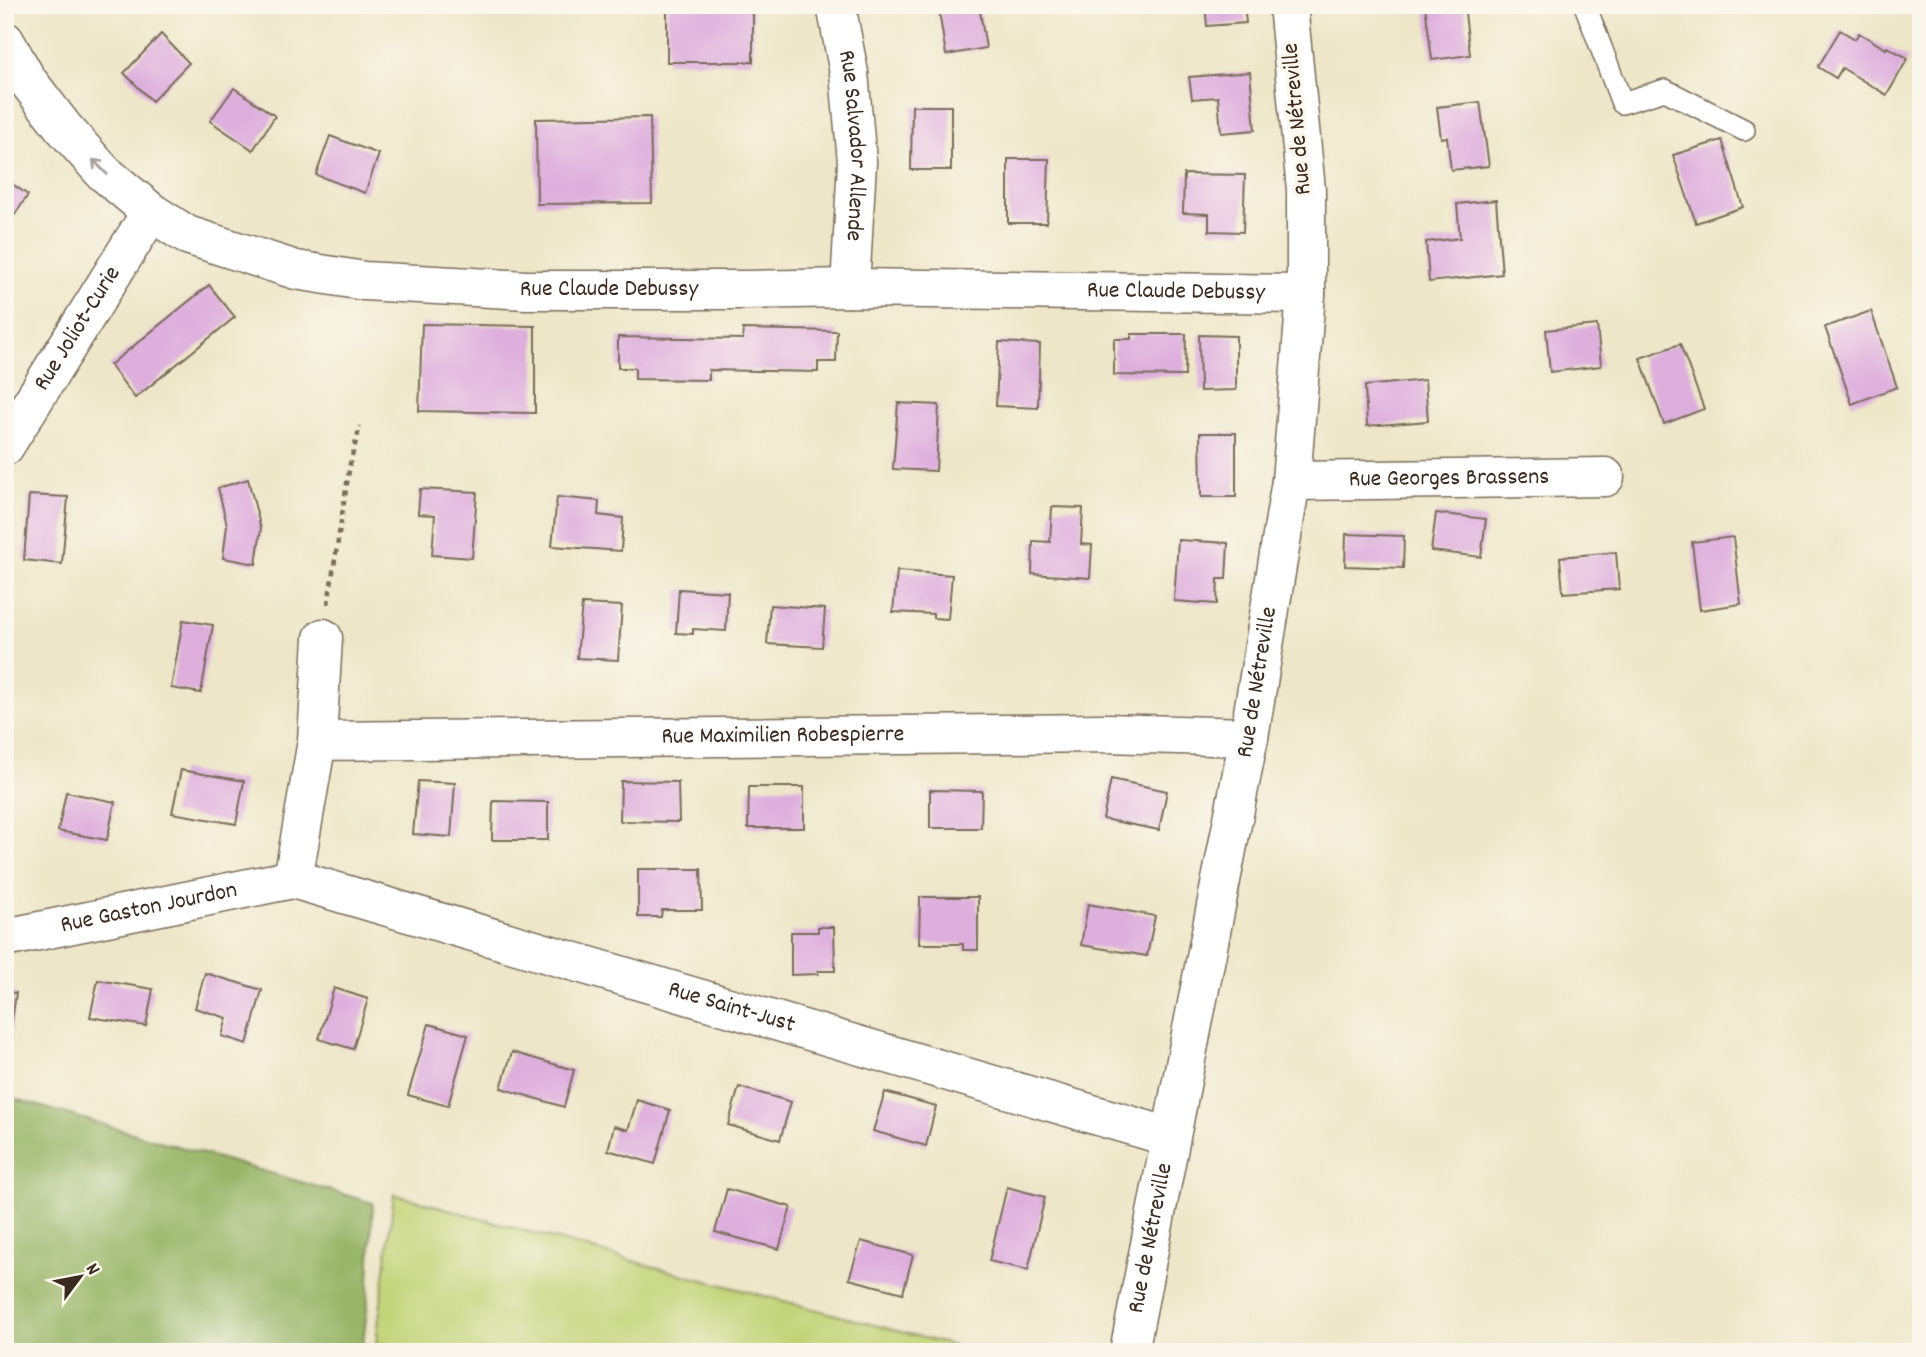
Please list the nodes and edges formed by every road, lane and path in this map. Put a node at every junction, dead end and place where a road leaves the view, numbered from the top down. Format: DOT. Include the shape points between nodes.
graph roads {
  1 [pos="836,5"];
  2 [pos="1288,5"];
  3 [pos="1585,5"];
  4 [pos="5,41"];
  5 [pos="1744,130"];
  6 [pos="151,212"];
  7 [pos="850,288"];
  8 [pos="1306,294"];
  9 [pos="360,426"];
  10 [pos="5,446"];
  11 [pos="1605,477"];
  12 [pos="1291,481"];
  13 [pos="323,638"];
  14 [pos="1249,737"];
  15 [pos="317,741"];
  16 [pos="293,879"];
  17 [pos="5,938"];
  18 [pos="1170,1137"];
  19 [pos="1129,1352"];
  1 -- 7 [label="street, Rue Salvador Allende" via="849,73 857,162"];
  2 -- 8 [label="street, Rue de Nétreville" via="1306,190"];
  3 -- 5 [label="lane" via="1622,103 1664,90"];
  6 -- 4 [label="street, Rue Claude Debussy, one-way" via="103,172 63,127 27,80"];
  6 -- 7 [label="street, Rue Claude Debussy" via="187,235 296,270 364,281 526,290"];
  6 -- 10 [label="street, Rue Joliot-Curie"];
  7 -- 8 [label="street, Rue Claude Debussy"];
  8 -- 12 [label="street, Rue de Nétreville"];
  9 -- 13 [label="path" via="349,464"];
  11 -- 12 [label="street, Rue Georges Brassens"];
  12 -- 14 [label="street, Rue de Nétreville"];
  13 -- 15 [label="street"];
  14 -- 15 [label="street, Rue Maximilien Robespierre" via="1105,733"];
  14 -- 18 [label="street, Rue de Nétreville"];
  15 -- 16 [label="street"];
  16 -- 17 [label="street, Rue Gaston Jourdon"];
  16 -- 18 [label="street, Rue Saint-Just"];
  18 -- 19 [label="street, Rue de Nétreville"];
}
